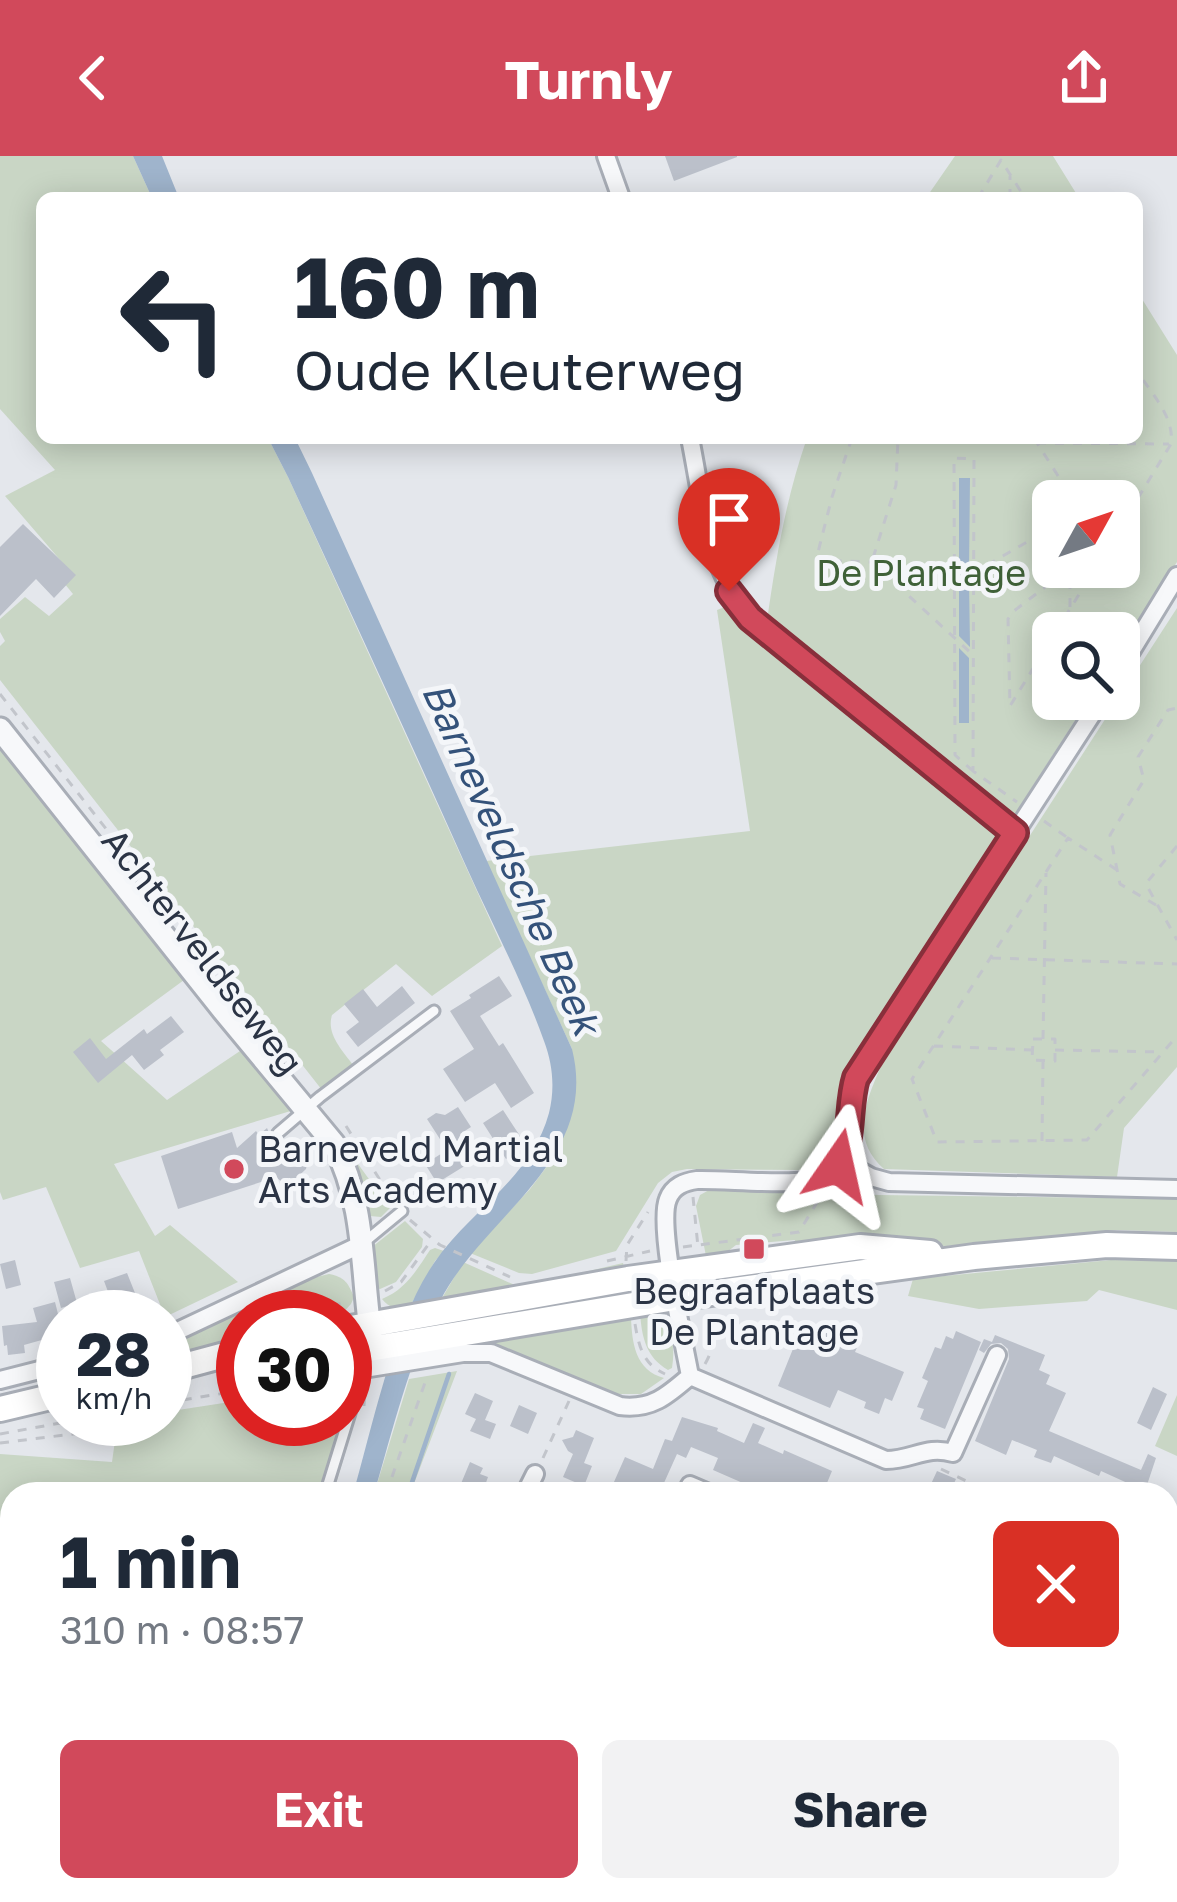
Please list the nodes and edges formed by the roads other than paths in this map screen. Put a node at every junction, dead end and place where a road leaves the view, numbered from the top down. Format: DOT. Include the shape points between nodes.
graph roads {
  1 [pos="606,156"];
  2 [pos="619,192"];
  3 [pos="691,444"];
  4 [pos="1177,576"];
  5 [pos="1140,637"];
  6 [pos="1088,720"];
  7 [pos="0,729"];
  8 [pos="1015,833"];
  9 [pos="434,1011"];
  10 [pos="313,1103"];
  11 [pos="278,1132"];
  12 [pos="842,1161"];
  13 [pos="1177,1189"];
  14 [pos="402,1211"];
  15 [pos="362,1244"];
  16 [pos="1177,1247"];
  17 [pos="674,1286"];
  18 [pos="366,1290"];
  19 [pos="192,1323"];
  20 [pos="372,1341"];
  21 [pos="372,1343"];
  22 [pos="427,1353"];
  23 [pos="997,1355"];
  24 [pos="36,1371"];
  25 [pos="690,1376"];
  26 [pos="0,1380"];
  27 [pos="36,1400"];
  28 [pos="0,1409"];
  29 [pos="340,1446"];
  30 [pos="536,1474"];
  31 [pos="329,1482"];
  32 [pos="532,1482"];
  1 -- 2 [label="street"];
  3 -- 8 [label="street" via="712,554 750,618"];
  4 -- 5 [label="street"];
  6 -- 8 [label="street"];
  7 -- 10 [label="street, Achterveldseweg" via="223,1010"];
  8 -- 12 [label="street" via="856,1078"];
  9 -- 10 [label="lane"];
  10 -- 11 [label="lane"];
  10 -- 15 [label="street, Achterveldseweg" via="346,1166"];
  12 -- 13 [label="street" via="889,1181"];
  12 -- 17 [label="street" via="810,1181 698,1180 672,1191 664,1210"];
  14 -- 15 [label="lane"];
  15 -- 18 [label="street, Achterveldseweg"];
  15 -- 19 [label="street"];
  16 -- 17 [label="main road" via="974,1257 860,1247"];
  17 -- 20 [label="main road" via="626,1267 399,1318"];
  17 -- 22 [label="main road" via="632,1305"];
  17 -- 25 [label="street"];
  21 -- 22 [label="main road"];
  22 -- 25 [label="street" via="491,1353 635,1408 659,1401"];
  23 -- 25 [label="street" via="953,1454 929,1449 886,1460"];
  24 -- 26 [label="street"];
  27 -- 28 [label="main road"];
  29 -- 31 [label="lane"];
  30 -- 32 [label="street"];
}
